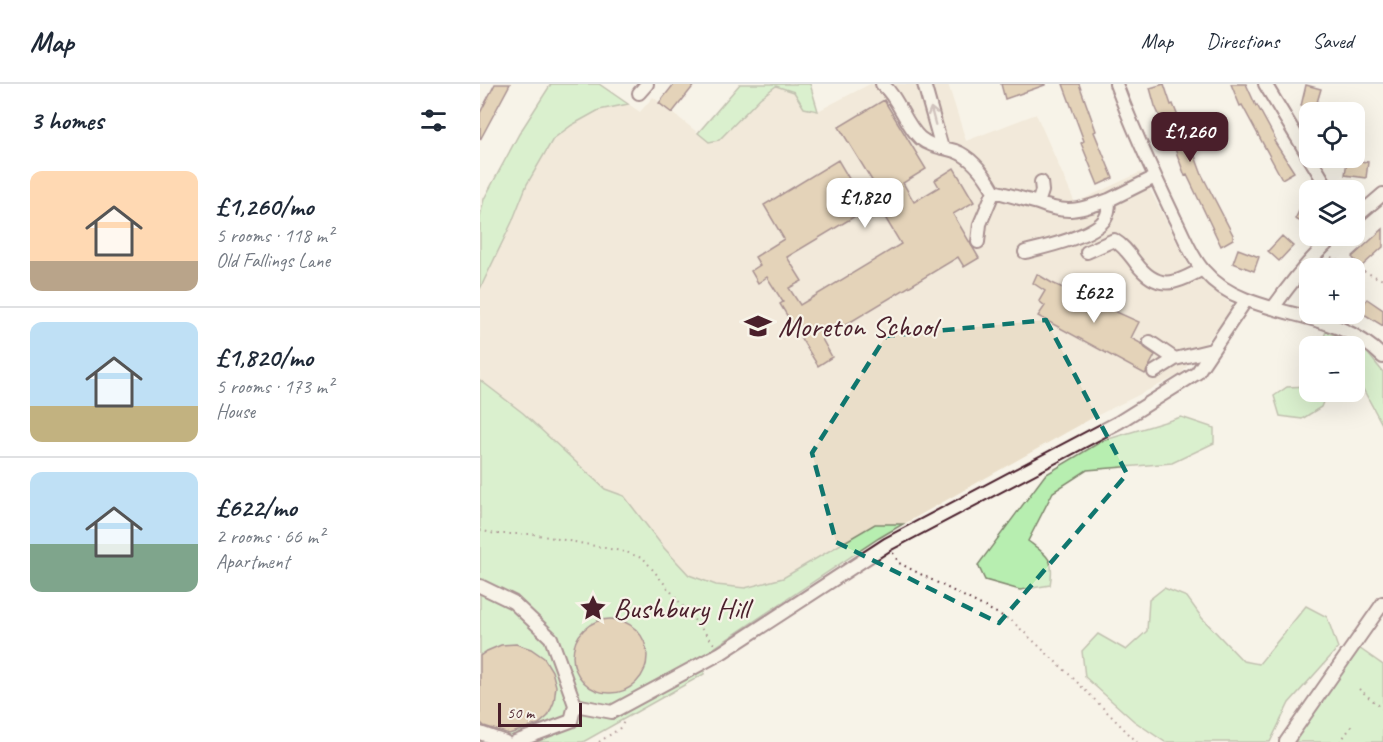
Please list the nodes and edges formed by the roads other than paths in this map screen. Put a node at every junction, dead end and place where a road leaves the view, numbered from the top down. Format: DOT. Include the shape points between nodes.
graph roads {
  1 [pos="924,84"];
  2 [pos="1116,84"];
  3 [pos="886,85"];
  4 [pos="1268,85"];
  5 [pos="942,148"];
  6 [pos="1155,177"];
  7 [pos="1323,180"];
  8 [pos="1041,182"];
  9 [pos="994,191"];
  10 [pos="1383,194"];
  11 [pos="1109,200"];
  12 [pos="1038,203"];
  13 [pos="1365,209"];
  14 [pos="978,242"];
  15 [pos="1324,246"];
  16 [pos="1025,252"];
  17 [pos="1087,252"];
  18 [pos="1202,269"];
  19 [pos="1246,300"];
  20 [pos="1273,308"];
  21 [pos="1150,342"];
  22 [pos="1212,350"];
  23 [pos="1383,357"];
  24 [pos="1174,359"];
  25 [pos="1154,372"];
  26 [pos="480,586"];
  27 [pos="1383,603"];
  28 [pos="575,705"];
  29 [pos="480,733"];
  30 [pos="505,742"];
  31 [pos="515,742"];
  32 [pos="1286,742"];
  5 -- 1 [label="street, one-way"];
  2 -- 6 [label="street"];
  3 -- 5 [label="street" via="918,136"];
  4 -- 7 [label="street"];
  5 -- 9 [label="street" via="967,157"];
  6 -- 11 [label="street"];
  6 -- 18 [label="street"];
  8 -- 12 [label="street"];
  9 -- 12 [label="street"];
  9 -- 14 [label="street"];
  10 -- 13 [label="street"];
  11 -- 12 [label="street" via="1070,211"];
  11 -- 16 [label="street" via="1105,219 1097,226 1063,242"];
  15 -- 20 [label="street"];
  17 -- 18 [label="street" via="1114,240 1123,245 1144,273 1162,284 1182,281"];
  18 -- 19 [label="street" via="1220,286"];
  19 -- 20 [label="street"];
  19 -- 22 [label="street"];
  20 -- 23 [label="street" via="1335,325 1354,334"];
  21 -- 24 [label="street"];
  22 -- 24 [label="street"];
  22 -- 28 [label="street" via="1197,373 1119,422 888,544 721,653 612,712"];
  24 -- 25 [label="street"];
  26 -- 28 [label="street" via="513,602 551,638"];
  27 -- 32 [label="street"];
  28 -- 31 [label="street" via="571,721"];
  29 -- 30 [label="street"];
}
